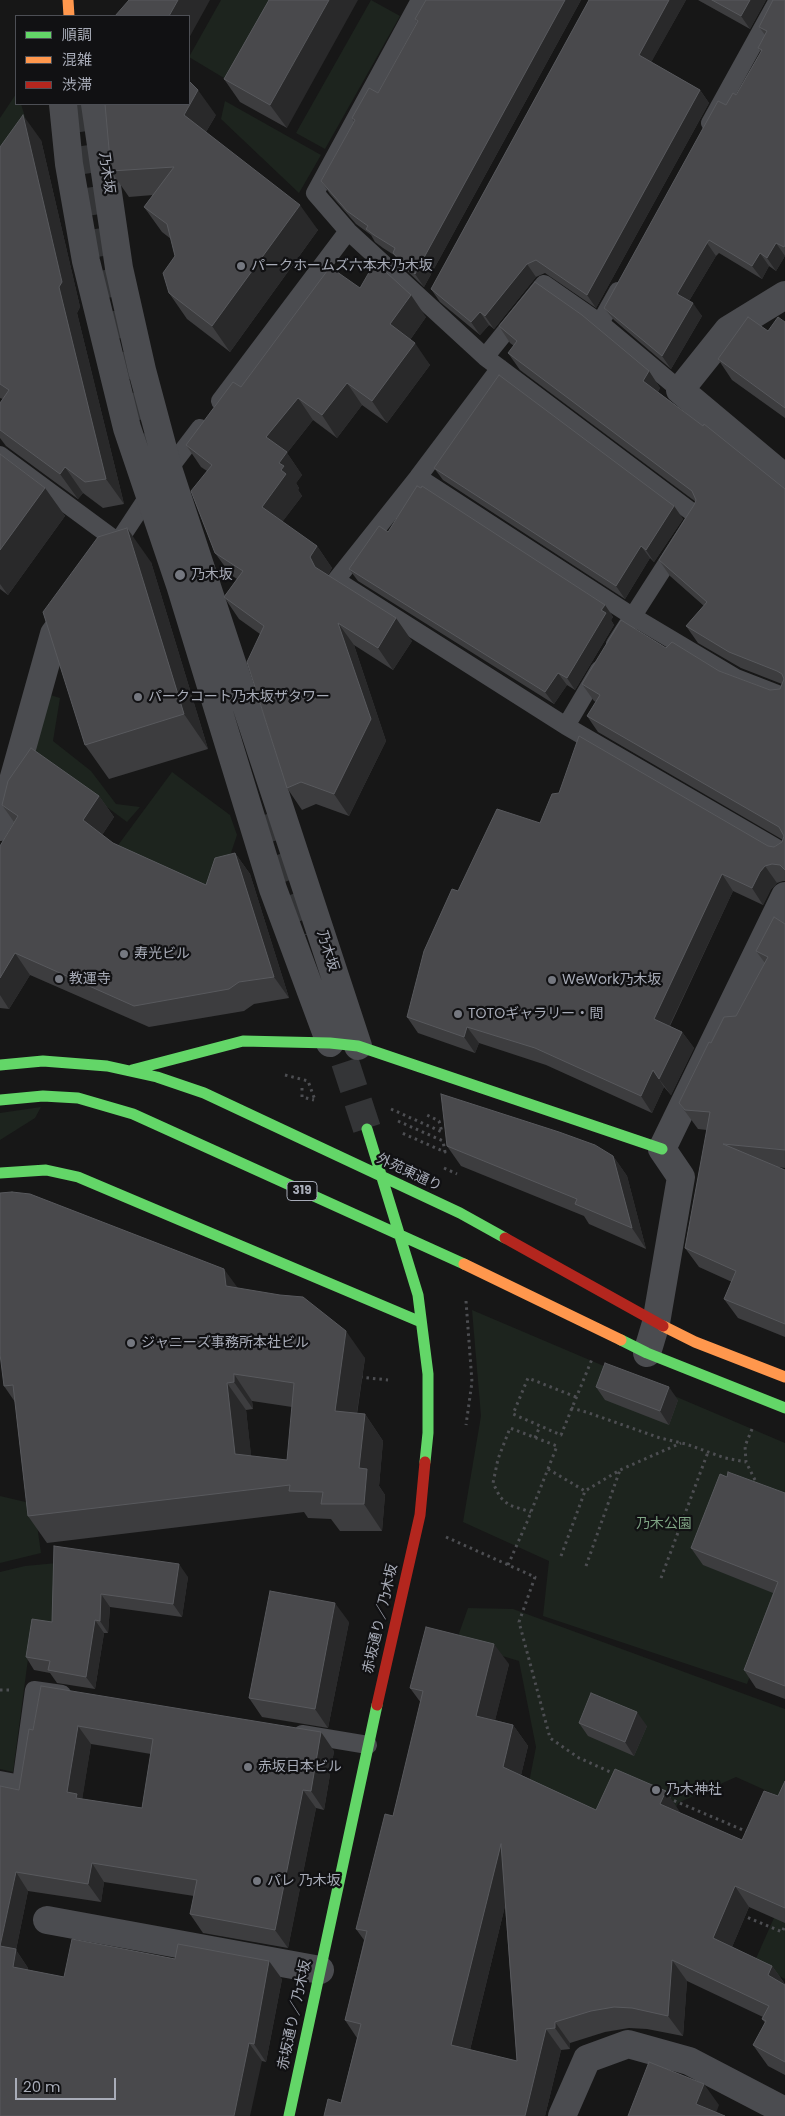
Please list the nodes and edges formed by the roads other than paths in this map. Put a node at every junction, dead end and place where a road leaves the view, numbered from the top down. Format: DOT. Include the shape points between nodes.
graph roads {
  1 [pos="68,0"];
  2 [pos="420,0"];
  3 [pos="778,0"];
  4 [pos="69,15"];
  5 [pos="63,105"];
  6 [pos="95,105"];
  7 [pos="701,140"];
  8 [pos="348,231"];
  9 [pos="624,280"];
  10 [pos="436,287"];
  11 [pos="785,295"];
  12 [pos="427,304"];
  13 [pos="600,323"];
  14 [pos="485,357"];
  15 [pos="500,368"];
  16 [pos="680,390"];
  17 [pos="0,455"];
  18 [pos="169,470"];
  19 [pos="418,477"];
  20 [pos="785,478"];
  21 [pos="149,495"];
  22 [pos="118,542"];
  23 [pos="102,565"];
  24 [pos="86,588"];
  25 [pos="632,616"];
  26 [pos="785,697"];
  27 [pos="566,726"];
  28 [pos="0,827"];
  29 [pos="785,853"];
  30 [pos="782,910"];
  31 [pos="330,1043"];
  32 [pos="358,1046"];
  33 [pos="0,1065"];
  34 [pos="132,1070"];
  35 [pos="0,1100"];
  36 [pos="367,1129"];
  37 [pos="662,1149"];
  38 [pos="0,1173"];
  39 [pos="421,1322"];
  40 [pos="656,1323"];
  41 [pos="648,1353"];
  42 [pos="785,1378"];
  43 [pos="785,1408"];
  44 [pos="82,1698"];
  45 [pos="284,1731"];
  46 [pos="368,1745"];
  47 [pos="0,1780"];
  48 [pos="48,1920"];
  49 [pos="320,1970"];
  50 [pos="785,2111"];
  51 [pos="289,2116"];
  52 [pos="562,2116"];
  1 -- 4 [label="main road"];
  2 -- 8 [label="lane" via="315,192"];
  3 -- 7 [label="lane"];
  5 -- 21 [label="street, 乃木坂" via="69,164 86,261 127,428"];
  6 -- 18 [label="street, 乃木坂" via="119,268"];
  8 -- 12 [label="lane"];
  8 -- 18 [label="lane"];
  9 -- 13 [label="lane"];
  10 -- 12 [label="lane"];
  11 -- 16 [label="street" via="728,330"];
  12 -- 14 [label="lane"];
  13 -- 14 [label="lane" via="544,284"];
  13 -- 16 [label="lane"];
  14 -- 15 [label="lane"];
  15 -- 19 [label="lane"];
  15 -- 25 [label="lane" via="697,516"];
  16 -- 20 [label="street"];
  17 -- 22 [label="lane"];
  18 -- 21 [label="lane"];
  18 -- 32 [label="street, 乃木坂"];
  19 -- 25 [label="lane"];
  19 -- 27 [label="lane" via="336,580"];
  21 -- 22 [label="lane"];
  21 -- 31 [label="street, 乃木坂" via="274,889"];
  22 -- 23 [label="street"];
  24 -- 28 [label="street" via="54,634"];
  25 -- 26 [label="lane" via="736,678"];
  25 -- 27 [label="lane"];
  27 -- 29 [label="lane"];
  30 -- 37 [label="street"];
  31 -- 32 [label="main road"];
  31 -- 34 [label="main road" via="243,1041"];
  32 -- 37 [label="main road"];
  33 -- 34 [label="main road, 外苑東通り" via="68,1061"];
  34 -- 40 [label="main road, 外苑東通り" via="204,1093 460,1213"];
  35 -- 41 [label="main road, 319" via="43,1096 78,1098 134,1114 470,1267"];
  36 -- 39 [label="main road, 赤坂通り／乃木坂" via="418,1295"];
  37 -- 40 [label="street" via="681,1177"];
  38 -- 39 [label="main road" via="46,1170 78,1176"];
  39 -- 46 [label="main road, 赤坂通り／乃木坂" via="428,1374 428,1433 420,1515"];
  40 -- 41 [label="street"];
  40 -- 42 [label="main road, 外苑東通り"];
  41 -- 43 [label="main road, 319"];
  44 -- 47 [label="lane" via="34,1690 21,1784"];
  45 -- 46 [label="lane"];
  46 -- 49 [label="main road, 赤坂通り／乃木坂"];
  48 -- 49 [label="street"];
  49 -- 51 [label="main road, 赤坂通り／乃木坂"];
  50 -- 52 [label="street" via="689,2061 628,2044 586,2059"];
}
